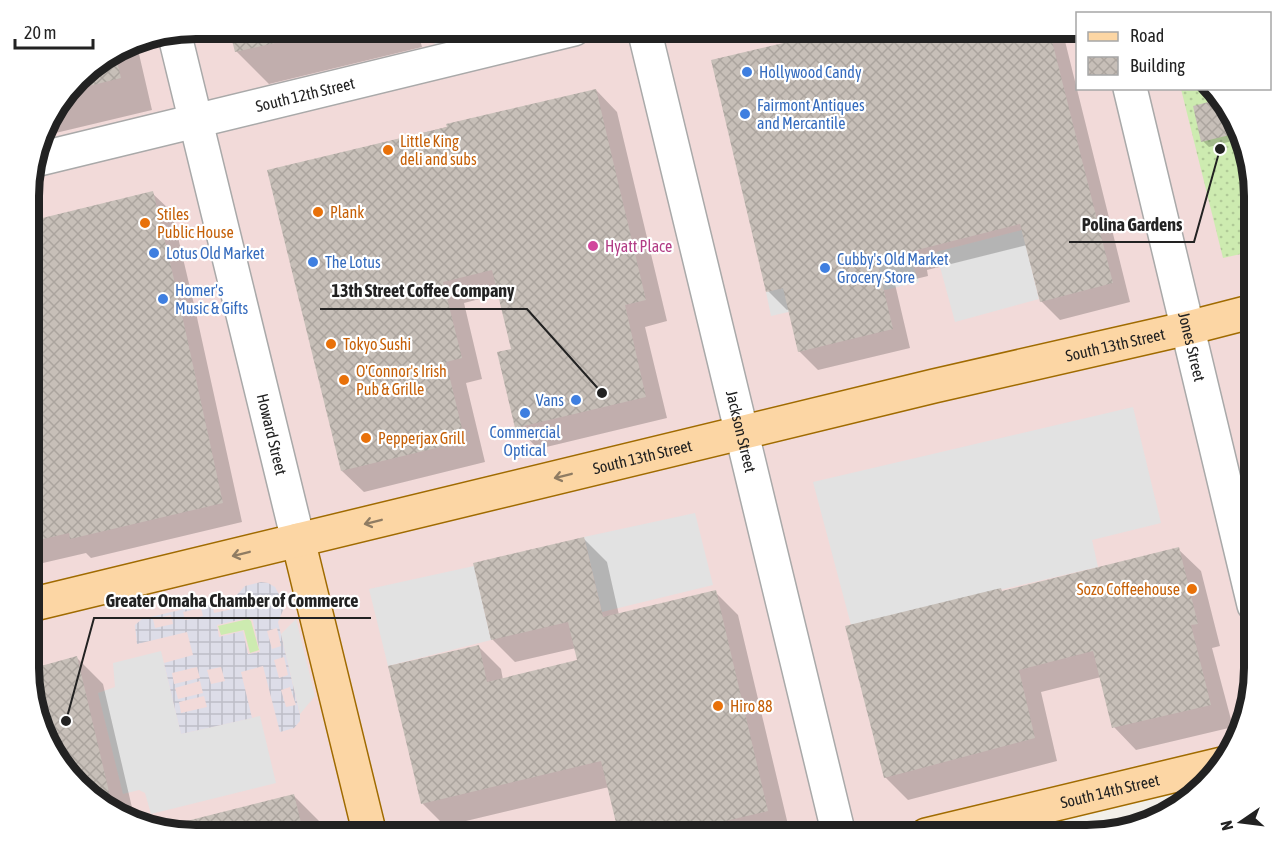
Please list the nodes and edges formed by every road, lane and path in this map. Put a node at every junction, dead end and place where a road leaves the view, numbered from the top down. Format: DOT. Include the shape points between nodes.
graph roads {
  1 [pos="532,39"];
  2 [pos="646,39"];
  3 [pos="176,40"];
  4 [pos="1130,90"];
  5 [pos="196,120"];
  6 [pos="44,158"];
  7 [pos="1244,314"];
  8 [pos="1188,328"];
  9 [pos="742,433"];
  10 [pos="298,540"];
  11 [pos="1244,563"];
  12 [pos="39,603"];
  13 [pos="1208,767"];
  14 [pos="368,825"];
  15 [pos="837,825"];
  16 [pos="971,825"];
  1 -- 5 [label="street, South 12th Street"];
  2 -- 9 [label="street, Jackson Street"];
  3 -- 5 [label="street, Howard Street"];
  4 -- 8 [label="street, Jones Street"];
  5 -- 6 [label="street, South 12th Street"];
  5 -- 10 [label="street, Howard Street"];
  7 -- 8 [label="main road, South 13th Street"];
  8 -- 9 [label="main road, South 13th Street"];
  8 -- 11 [label="street, Jones Street"];
  9 -- 10 [label="main road, South 13th Street, one-way"];
  9 -- 15 [label="street, Jackson Street"];
  10 -- 12 [label="main road, South 13th Street, one-way"];
  10 -- 14 [label="main road, Howard Street"];
  13 -- 16 [label="main road, South 14th Street"];
}
